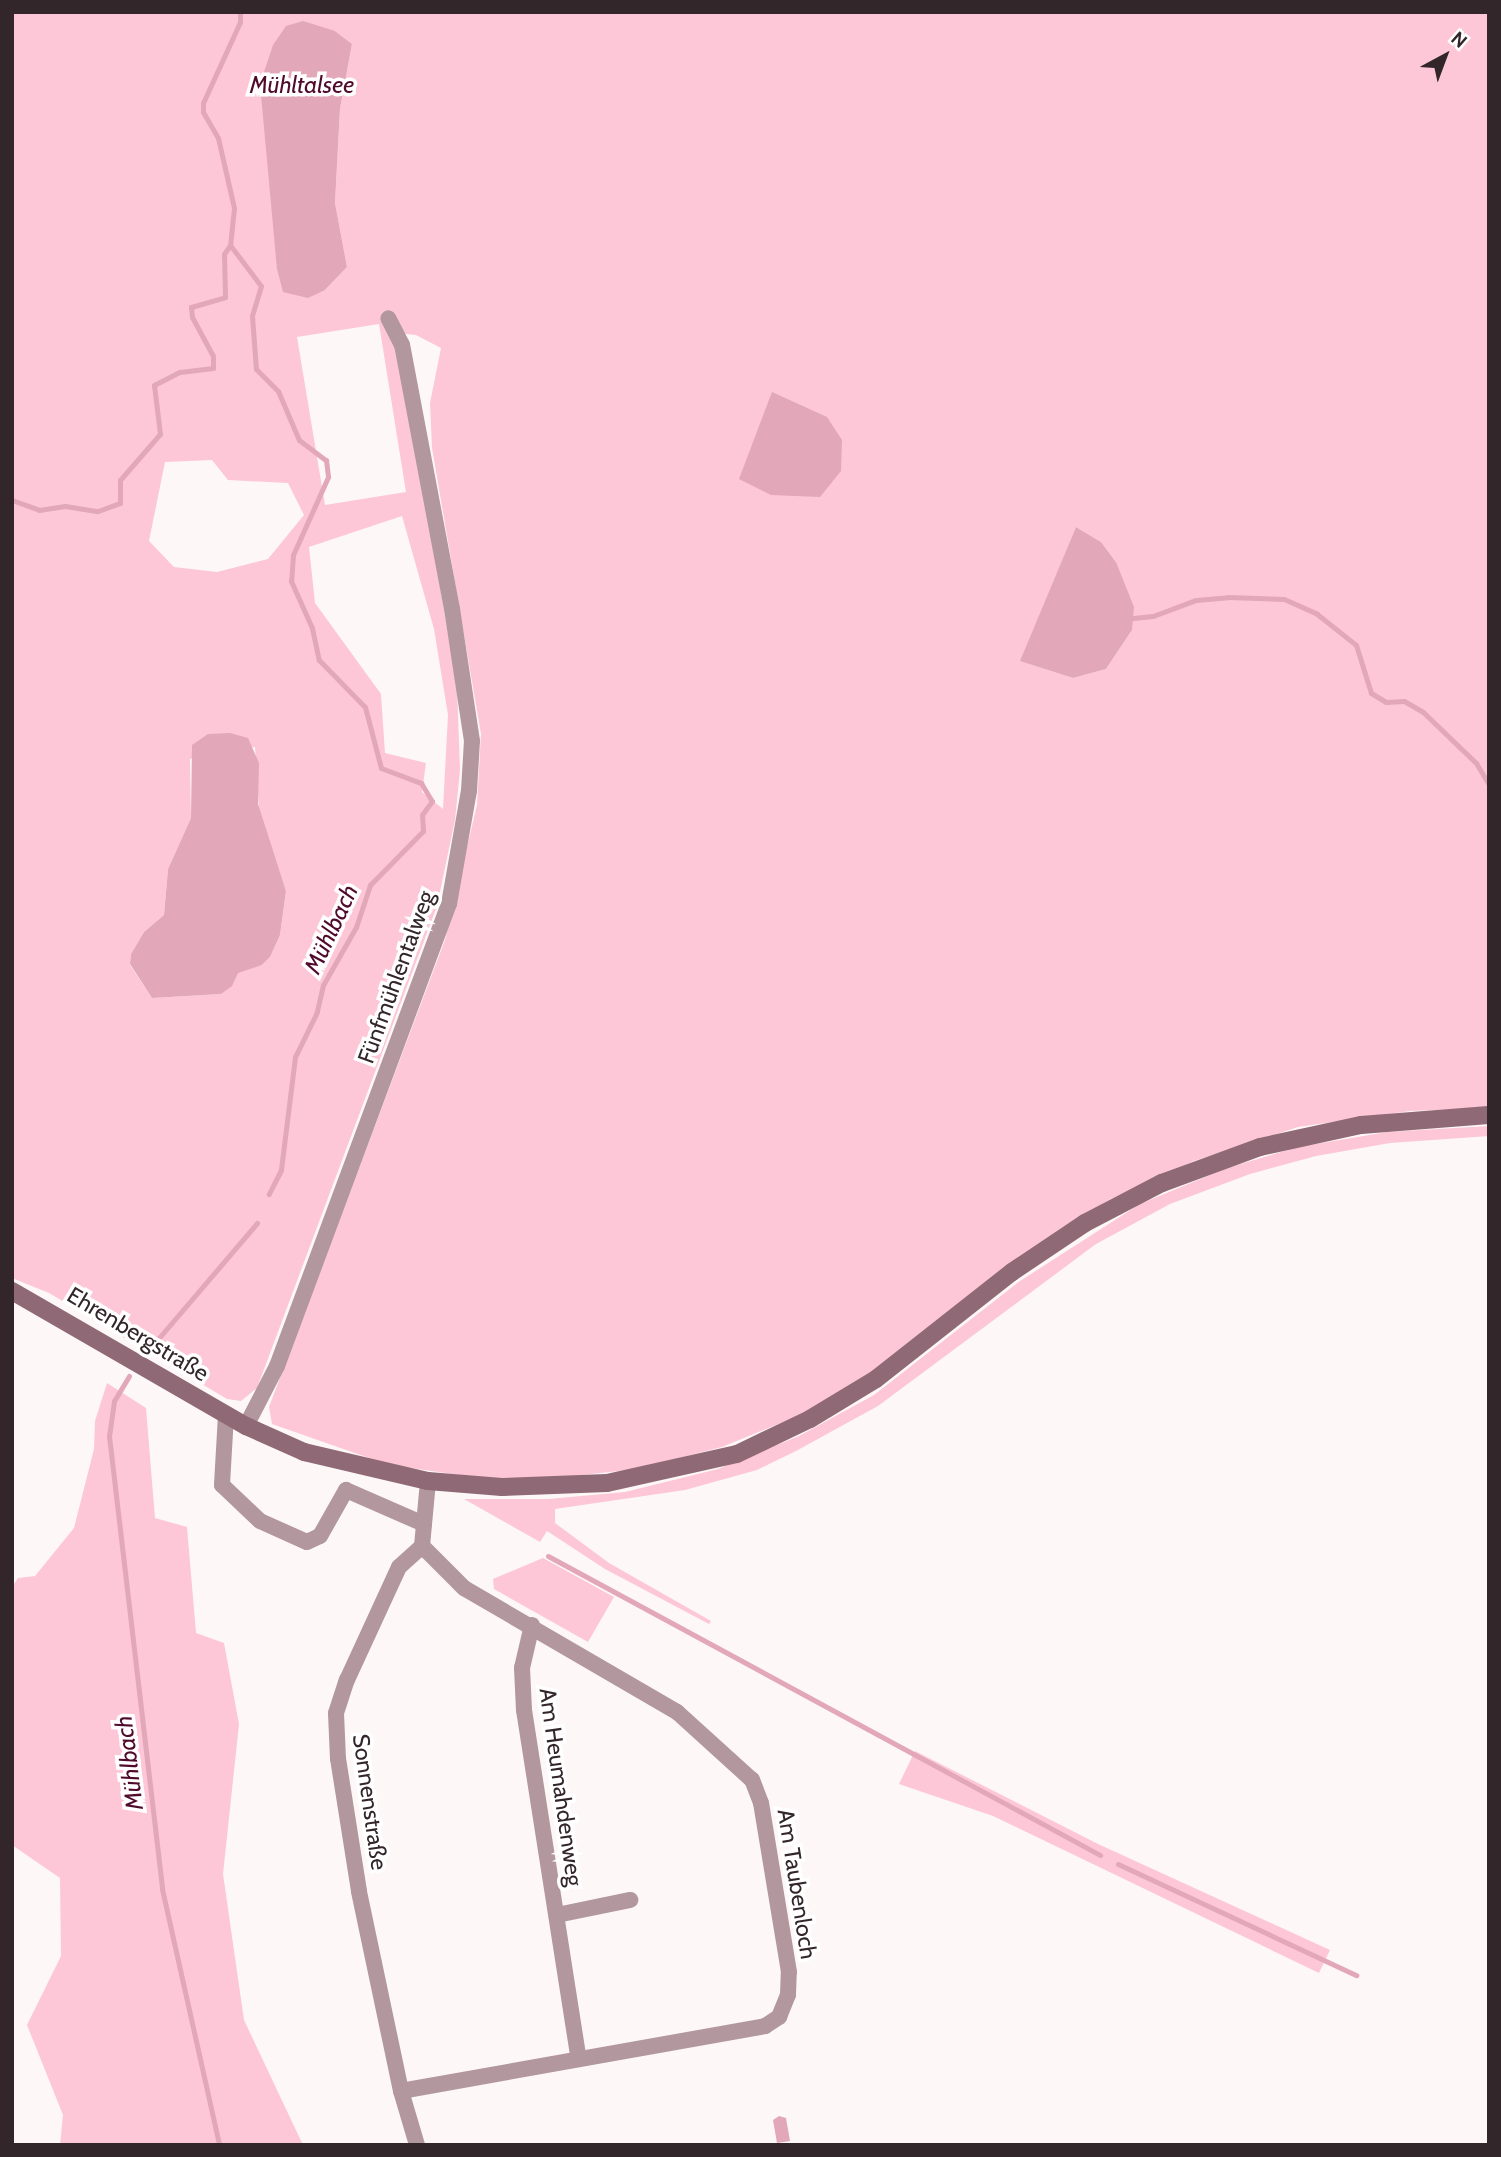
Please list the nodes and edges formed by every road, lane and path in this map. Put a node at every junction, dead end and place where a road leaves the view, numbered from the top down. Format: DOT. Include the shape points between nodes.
graph roads {
  1 [pos="388,318"];
  2 [pos="1489,1115"];
  3 [pos="16,1294"];
  4 [pos="226,1415"];
  5 [pos="246,1426"];
  6 [pos="428,1481"];
  7 [pos="424,1524"];
  8 [pos="422,1546"];
  9 [pos="532,1625"];
  10 [pos="630,1900"];
  11 [pos="557,1914"];
  12 [pos="578,2056"];
  13 [pos="401,2091"];
  14 [pos="417,2145"];
  1 -- 5 [label="street, Fünfmühlentalweg" via="402,345 452,609 472,741 469,791 449,904 277,1366"];
  2 -- 6 [label="street, Ehrenbergstraße" via="1361,1125 1260,1147 1162,1182 1085,1223 1012,1272 876,1379 810,1419 737,1454 607,1483 557,1486"];
  3 -- 4 [label="street, Ehrenbergstraße"];
  4 -- 5 [label="street, Ehrenbergstraße"];
  4 -- 7 [label="street" via="222,1485 260,1521 307,1542 320,1536 346,1490"];
  5 -- 6 [label="street, Ehrenbergstraße" via="304,1452"];
  6 -- 7 [label="street"];
  7 -- 8 [label="street"];
  8 -- 9 [label="street, Am Taubenloch" via="464,1588"];
  8 -- 13 [label="street, Sonnenstraße" via="399,1567 336,1713 338,1759 359,1891"];
  9 -- 11 [label="street, Am Heumahdenweg" via="522,1668 524,1710"];
  9 -- 12 [label="street, Am Taubenloch" via="677,1712 752,1780 761,1803 789,1972 788,1995 779,2017 765,2026"];
  10 -- 11 [label="street, Am Heumahdenweg"];
  11 -- 12 [label="street, Am Heumahdenweg"];
  12 -- 13 [label="street, Am Taubenloch"];
  13 -- 14 [label="street, Sonnenstraße"];
}
